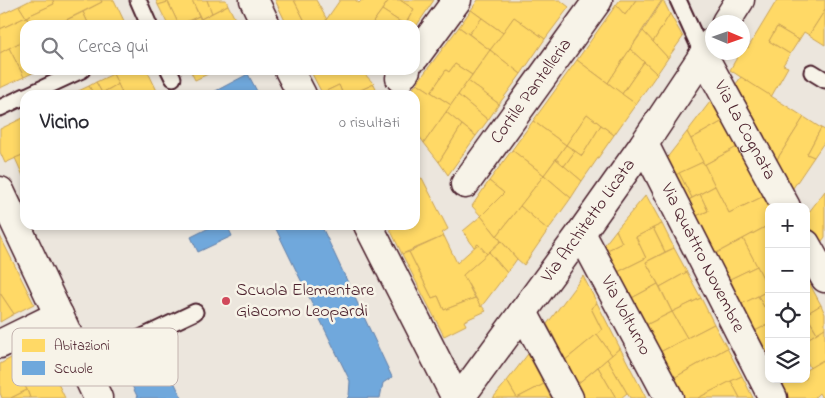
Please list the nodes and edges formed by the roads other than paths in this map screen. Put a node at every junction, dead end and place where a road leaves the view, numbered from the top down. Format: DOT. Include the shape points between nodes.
graph roads {
  1 [pos="138,0"];
  2 [pos="254,0"];
  3 [pos="457,0"];
  4 [pos="598,0"];
  5 [pos="678,0"];
  6 [pos="740,0"];
  7 [pos="730,15"];
  8 [pos="147,20"];
  9 [pos="264,20"];
  10 [pos="705,44"];
  11 [pos="420,51"];
  12 [pos="705,53"];
  13 [pos="713,60"];
  14 [pos="812,72"];
  15 [pos="71,75"];
  16 [pos="292,75"];
  17 [pos="825,80"];
  18 [pos="39,90"];
  19 [pos="299,90"];
  20 [pos="20,99"];
  21 [pos="0,108"];
  22 [pos="644,144"];
  23 [pos="465,184"];
  24 [pos="0,191"];
  25 [pos="784,203"];
  26 [pos="371,230"];
  27 [pos="581,233"];
  28 [pos="808,248"];
  29 [pos="825,278"];
  30 [pos="195,312"];
  31 [pos="523,312"];
  32 [pos="59,315"];
  33 [pos="33,328"];
  34 [pos="65,328"];
  35 [pos="161,328"];
  36 [pos="12,338"];
  37 [pos="0,344"];
  38 [pos="92,386"];
  39 [pos="98,398"];
  40 [pos="456,398"];
  41 [pos="460,398"];
  42 [pos="569,398"];
  43 [pos="669,398"];
  44 [pos="772,398"];
  1 -- 8 [label="lane"];
  2 -- 9 [label="street"];
  3 -- 11 [label="street"];
  4 -- 23 [label="street, Cortile Pantelleria"];
  5 -- 10 [label="lane"];
  6 -- 7 [label="street"];
  12 -- 22 [label="street, Via Architetto Licata"];
  13 -- 25 [label="street, Via La Cognata"];
  14 -- 17 [label="lane"];
  15 -- 18 [label="lane"];
  16 -- 19 [label="street"];
  20 -- 21 [label="lane"];
  22 -- 27 [label="street, Via Architetto Licata"];
  22 -- 44 [label="street, Via Quattro Novembre"];
  24 -- 32 [label="street"];
  26 -- 40 [label="street"];
  27 -- 31 [label="street, Via Architetto Licata"];
  27 -- 43 [label="street, Via Volturno"];
  28 -- 29 [label="street"];
  30 -- 35 [label="lane"];
  31 -- 41 [label="street, Via Architetto Licata"];
  31 -- 42 [label="street"];
  32 -- 33 [label="street"];
  32 -- 34 [label="street"];
  36 -- 37 [label="street"];
  38 -- 39 [label="street"];
}
